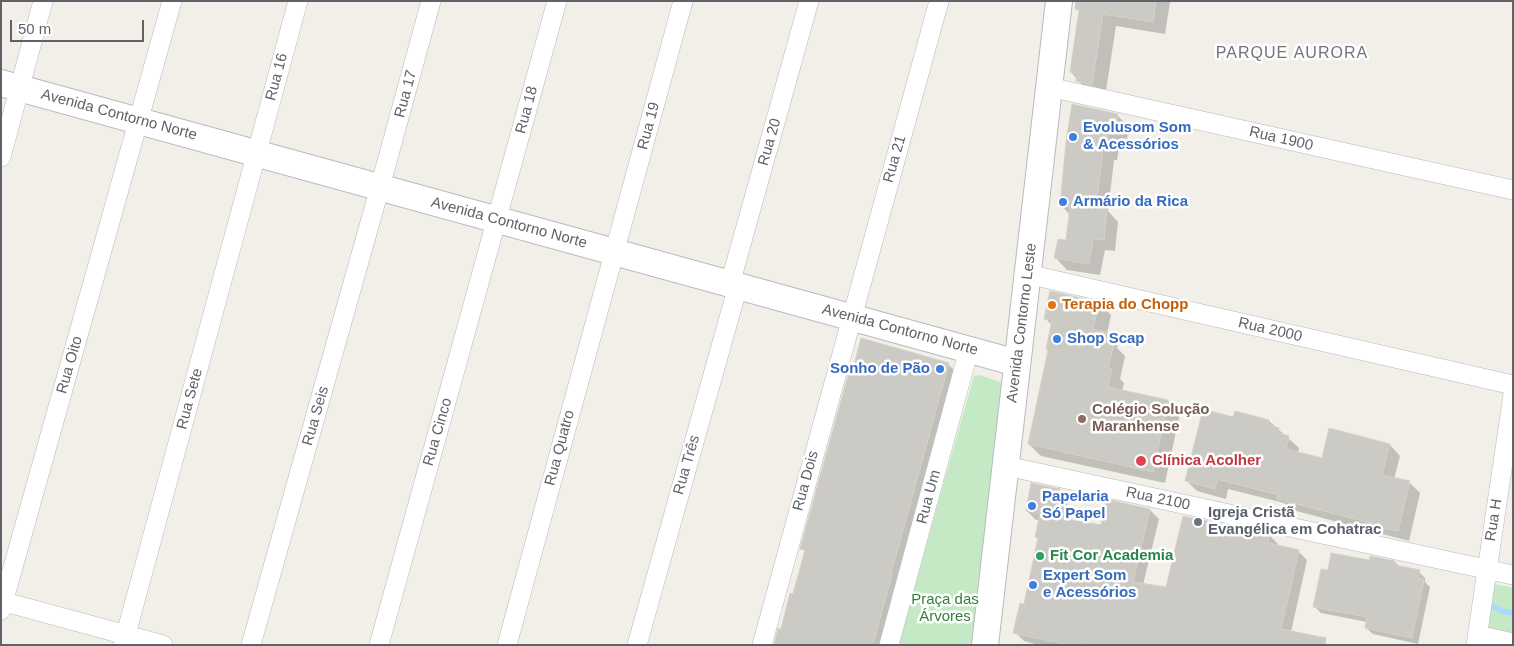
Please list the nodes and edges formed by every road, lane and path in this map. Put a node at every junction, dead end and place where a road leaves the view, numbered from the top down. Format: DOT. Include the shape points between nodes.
graph roads {
  1 [pos="43,1"];
  2 [pos="172,1"];
  3 [pos="298,1"];
  4 [pos="431,1"];
  5 [pos="557,1"];
  6 [pos="683,1"];
  7 [pos="809,1"];
  8 [pos="939,1"];
  9 [pos="1059,1"];
  10 [pos="11,85"];
  11 [pos="1049,87"];
  12 [pos="139,120"];
  13 [pos="256,153"];
  14 [pos="1,157"];
  15 [pos="380,187"];
  16 [pos="1513,190"];
  17 [pos="498,220"];
  18 [pos="614,252"];
  19 [pos="1028,274"];
  20 [pos="734,285"];
  21 [pos="851,317"];
  22 [pos="969,349"];
  23 [pos="1018,363"];
  24 [pos="1513,385"];
  25 [pos="1513,394"];
  26 [pos="1006,466"];
  27 [pos="1505,494"];
  28 [pos="1486,569"];
  29 [pos="1513,575"];
  30 [pos="2,605"];
  31 [pos="125,640"];
  32 [pos="1476,640"];
  33 [pos="1513,643"];
  34 [pos="163,645"];
  35 [pos="251,645"];
  36 [pos="379,645"];
  37 [pos="506,645"];
  38 [pos="637,645"];
  39 [pos="762,645"];
  40 [pos="889,645"];
  41 [pos="985,645"];
  1 -- 10 [label="street"];
  2 -- 12 [label="street, Rua Oito"];
  3 -- 13 [label="street, Rua 16"];
  4 -- 15 [label="street, Rua 17"];
  5 -- 17 [label="street, Rua 18"];
  6 -- 18 [label="street, Rua 19"];
  7 -- 20 [label="street, Rua 20"];
  8 -- 21 [label="street, Rua 21"];
  9 -- 11 [label="street, Avenida Contorno Leste"];
  10 -- 12 [label="street, Avenida Contorno Norte"];
  10 -- 14 [label="street"];
  11 -- 16 [label="street, Rua 1900"];
  11 -- 19 [label="street, Avenida Contorno Leste"];
  12 -- 13 [label="street, Avenida Contorno Norte"];
  12 -- 30 [label="street, Rua Oito"];
  13 -- 15 [label="street, Avenida Contorno Norte"];
  13 -- 31 [label="street, Rua Sete"];
  15 -- 17 [label="street, Avenida Contorno Norte"];
  15 -- 35 [label="street, Rua Seis"];
  17 -- 18 [label="street, Avenida Contorno Norte"];
  17 -- 36 [label="street, Rua Cinco"];
  18 -- 20 [label="street, Avenida Contorno Norte"];
  18 -- 37 [label="street, Rua Quatro"];
  19 -- 23 [label="street, Avenida Contorno Leste"];
  19 -- 24 [label="street, Rua 2000"];
  20 -- 21 [label="street, Avenida Contorno Norte"];
  20 -- 38 [label="street, Rua Três"];
  21 -- 22 [label="street, Avenida Contorno Norte"];
  21 -- 39 [label="street, Rua Dois"];
  22 -- 23 [label="street, Avenida Contorno Norte"];
  22 -- 40 [label="street, Rua Um"];
  23 -- 26 [label="street, Avenida Contorno Leste"];
  25 -- 27 [label="street, Rua H"];
  26 -- 28 [label="street, Rua 2100"];
  26 -- 41 [label="street, Avenida Contorno Leste"];
  27 -- 28 [label="street, Rua H"];
  28 -- 29 [label="street, Rua 2100"];
  28 -- 32 [label="street, Rua H"];
  30 -- 31 [label="street"];
  31 -- 34 [label="street"];
  32 -- 33 [label="street"];
}
